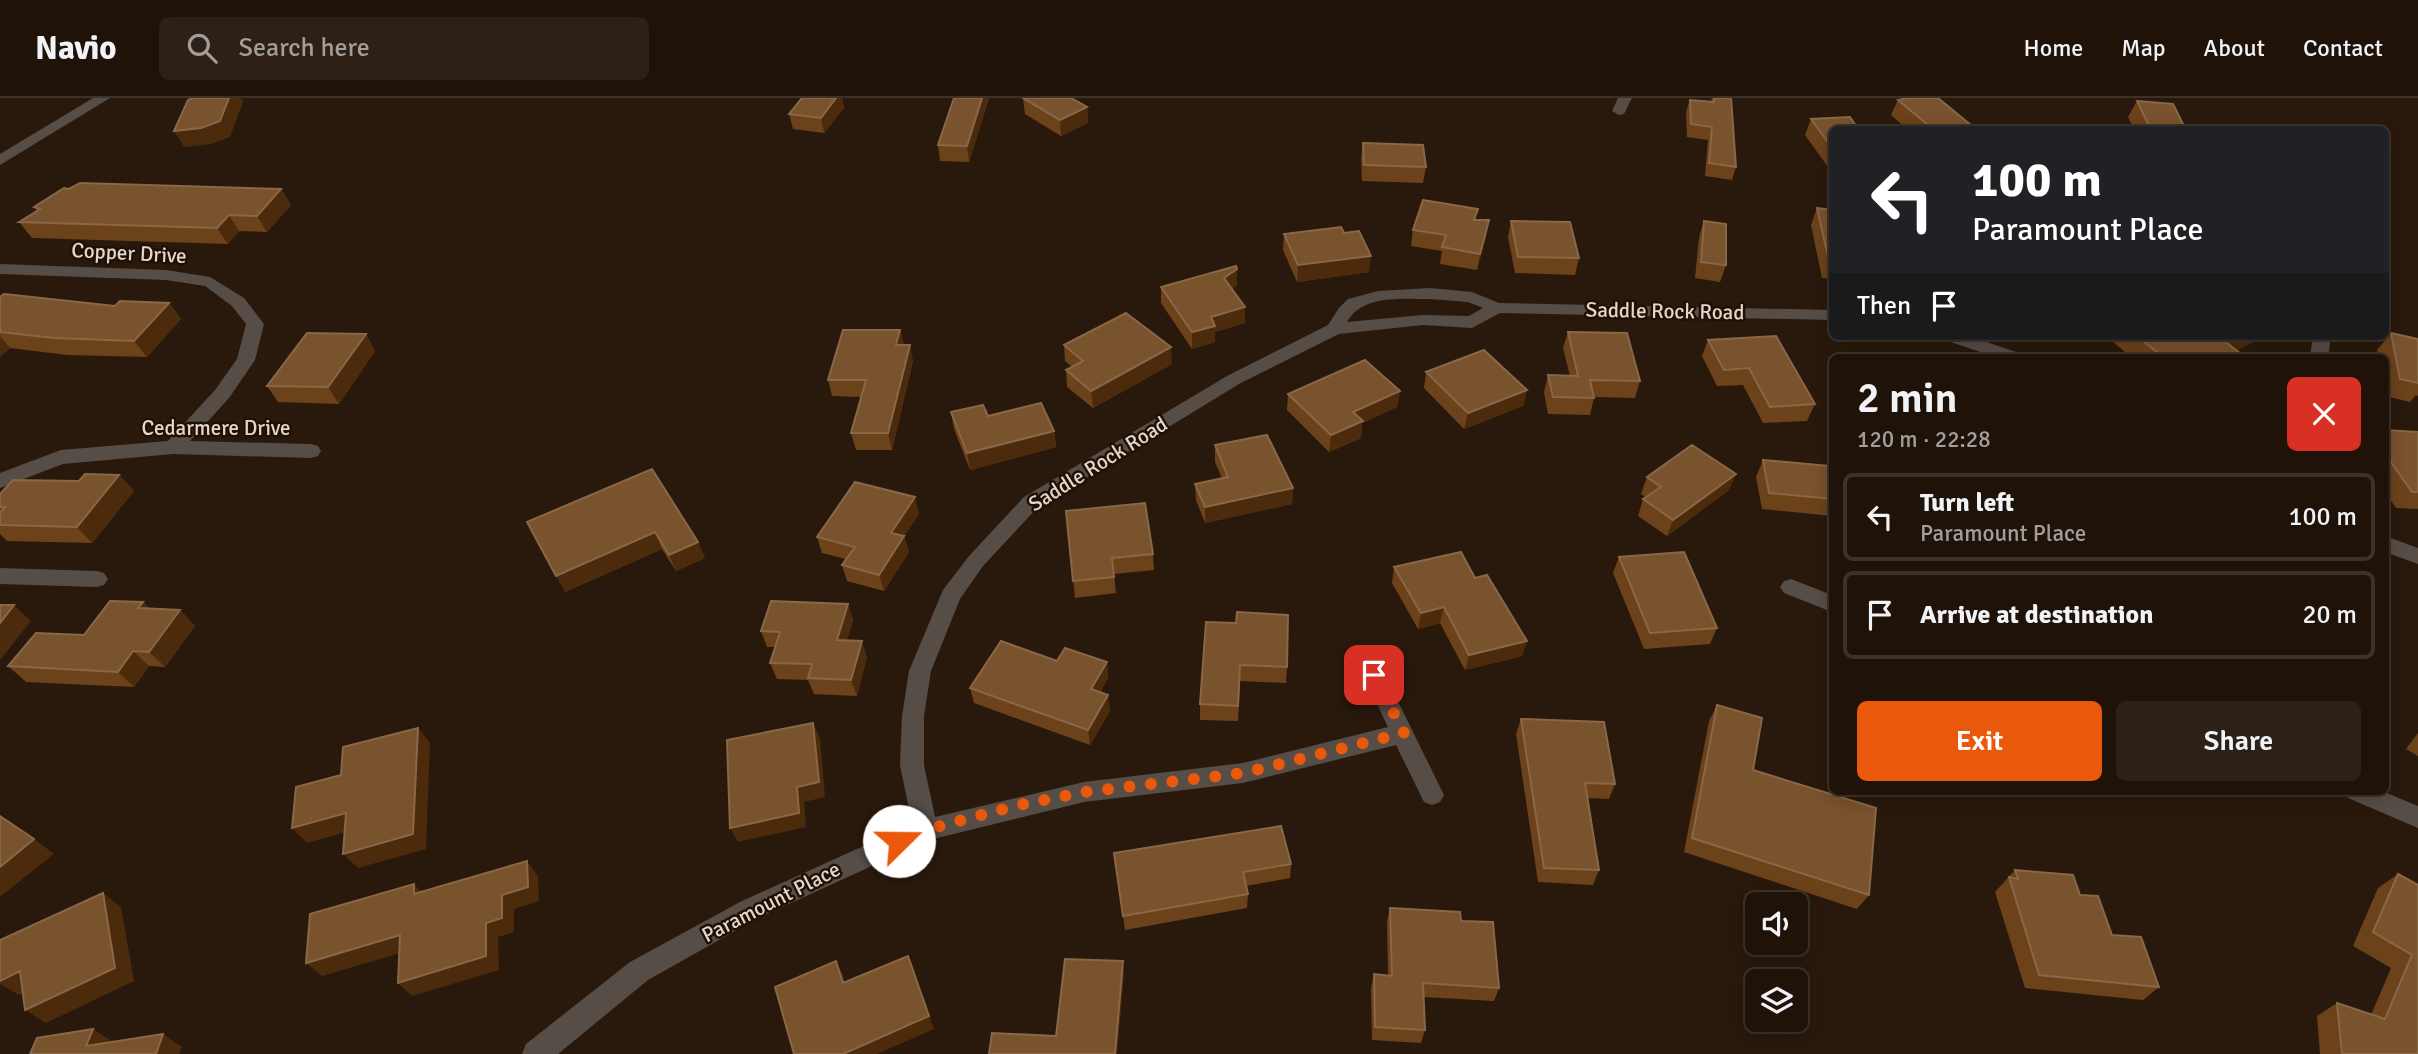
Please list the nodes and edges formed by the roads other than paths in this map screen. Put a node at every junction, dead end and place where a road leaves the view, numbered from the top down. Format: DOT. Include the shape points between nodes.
graph roads {
  1 [pos="103,98"];
  2 [pos="0,160"];
  3 [pos="0,269"];
  4 [pos="1497,308"];
  5 [pos="1829,315"];
  6 [pos="1335,329"];
  7 [pos="1963,340"];
  8 [pos="2004,354"];
  9 [pos="173,447"];
  10 [pos="311,451"];
  11 [pos="0,481"];
  12 [pos="2389,545"];
  13 [pos="2418,556"];
  14 [pos="0,576"];
  15 [pos="97,579"];
  16 [pos="1791,587"];
  17 [pos="1829,603"];
  18 [pos="1374,675"];
  19 [pos="1404,733"];
  20 [pos="1432,795"];
  21 [pos="2366,795"];
  22 [pos="2418,817"];
  23 [pos="925,830"];
  24 [pos="536,1054"];
  1 -- 2 [label="street"];
  3 -- 9 [label="street, Copper Drive" via="166,275 210,282 238,302 255,324 246,360"];
  4 -- 5 [label="street, Saddle Rock Road"];
  4 -- 6 [label="street, Saddle Rock Road" via="1472,322 1423,320"];
  4 -- 6 [label="street, Saddle Rock Road" via="1470,297 1374,297 1354,303"];
  6 -- 23 [label="street, Saddle Rock Road" via="1233,380 1085,467 1031,502 976,561 951,596 920,671 912,765"];
  7 -- 8 [label="street"];
  9 -- 10 [label="street, Cedarmere Drive"];
  9 -- 11 [label="street, Cedarmere Drive" via="61,457"];
  12 -- 13 [label="street"];
  14 -- 15 [label="street"];
  16 -- 17 [label="street"];
  18 -- 19 [label="street"];
  19 -- 20 [label="street"];
  19 -- 23 [label="street, Paramount Place" via="1244,773 1084,792"];
  21 -- 22 [label="street"];
  23 -- 24 [label="street, Paramount Place" via="749,910 639,971"];
}
